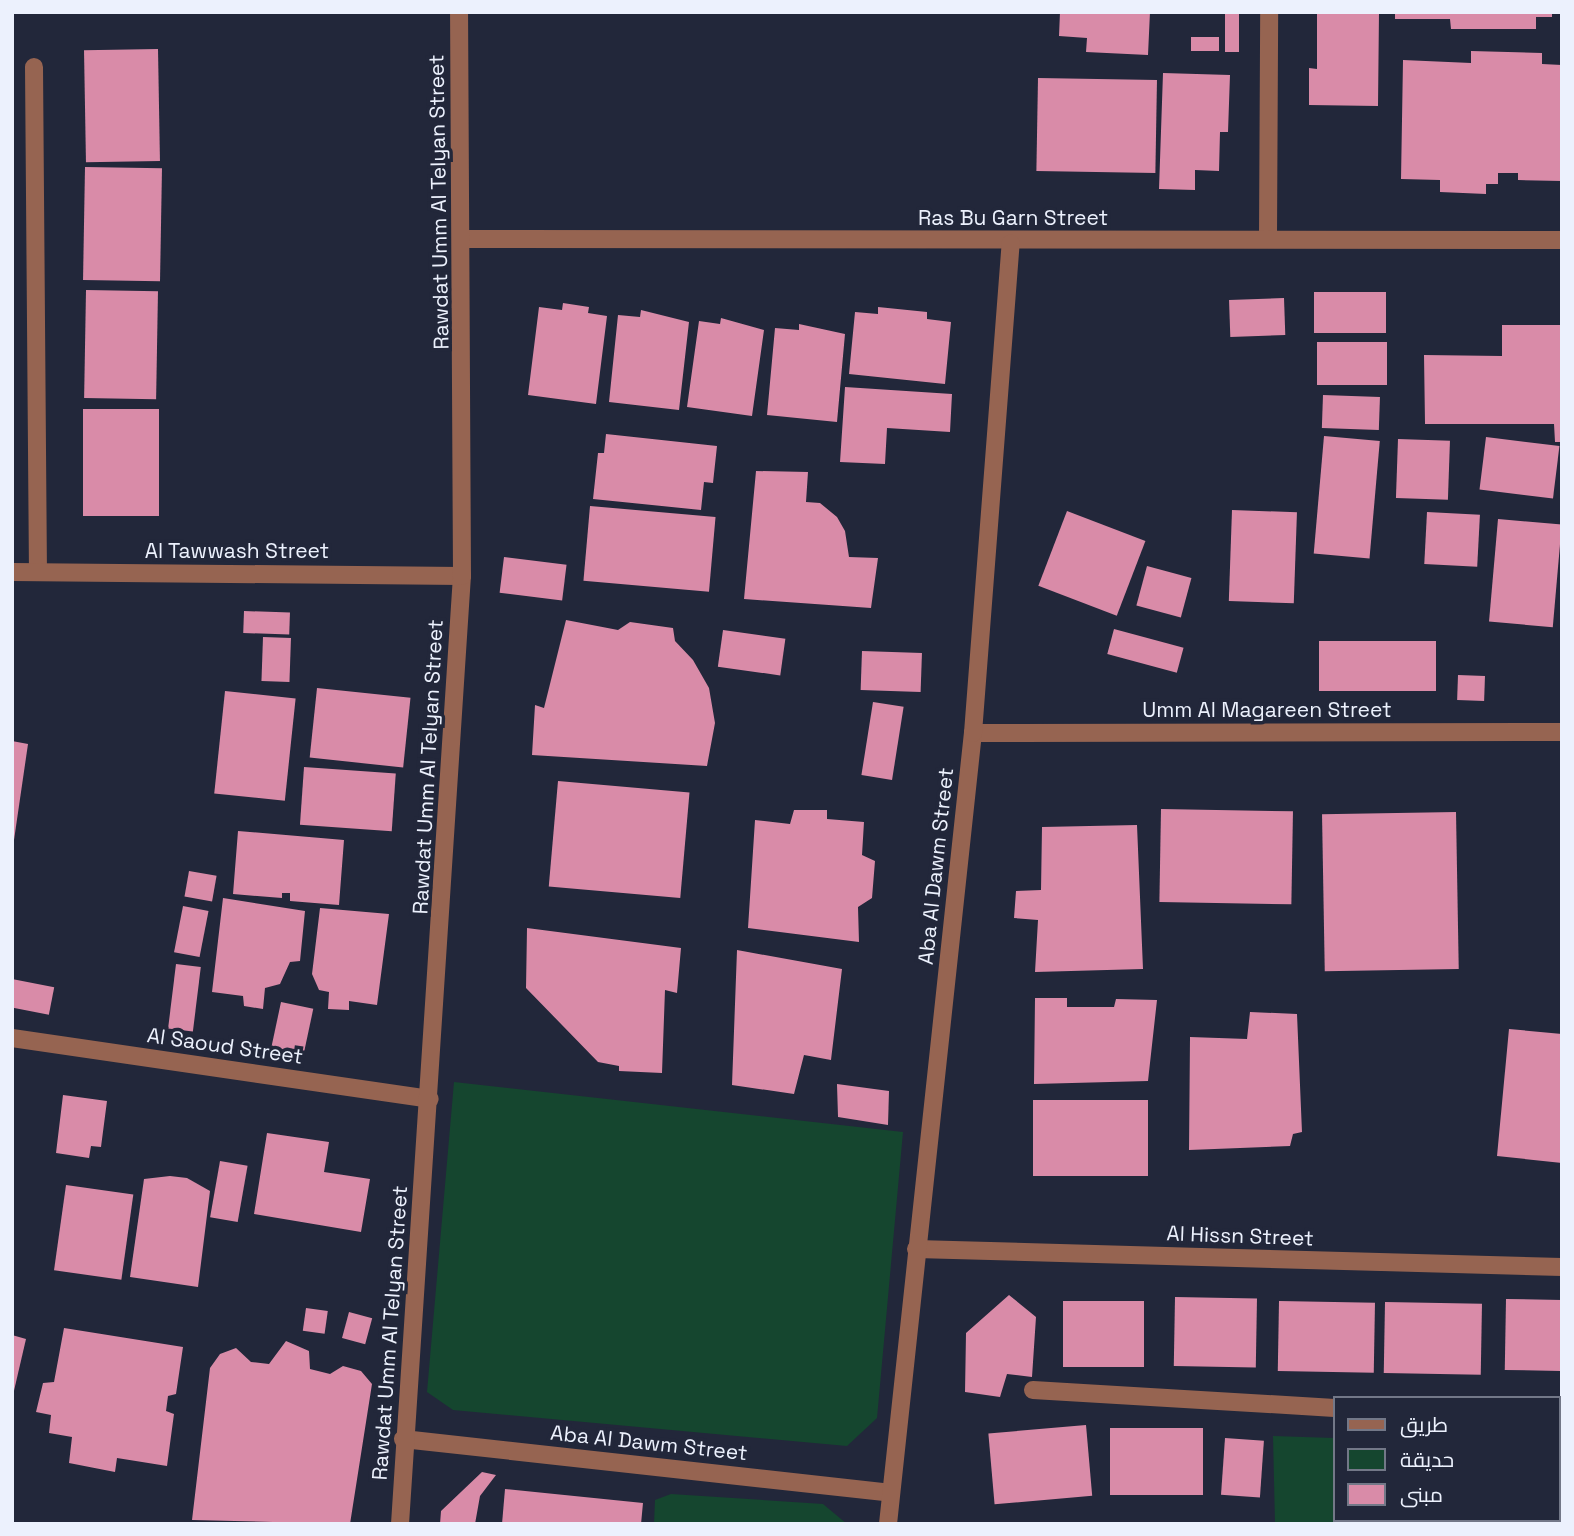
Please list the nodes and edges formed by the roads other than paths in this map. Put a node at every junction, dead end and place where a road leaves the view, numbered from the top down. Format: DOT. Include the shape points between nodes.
graph roads {
  1 [pos="459,12"];
  2 [pos="1269,12"];
  3 [pos="34,67"];
  4 [pos="1268,237"];
  5 [pos="464,239"];
  6 [pos="1562,240"];
  7 [pos="1012,243"];
  8 [pos="12,572"];
  9 [pos="38,572"];
  10 [pos="462,576"];
  11 [pos="1562,732"];
  12 [pos="973,733"];
  13 [pos="12,1038"];
  14 [pos="430,1099"];
  15 [pos="916,1249"];
  16 [pos="1562,1268"];
  17 [pos="1033,1390"];
  18 [pos="1332,1408"];
  19 [pos="403,1439"];
  20 [pos="889,1493"];
  21 [pos="400,1524"];
  22 [pos="888,1524"];
  1 -- 5 [label="street, Rawdat Umm Al Telyan Street"];
  2 -- 4 [label="street"];
  3 -- 9 [label="street"];
  4 -- 6 [label="street, Ras Bu Garn Street"];
  4 -- 7 [label="street, Ras Bu Garn Street"];
  5 -- 7 [label="street, Ras Bu Garn Street"];
  5 -- 10 [label="street, Rawdat Umm Al Telyan Street"];
  7 -- 12 [label="street, Aba Al Dawm Street"];
  8 -- 9 [label="street, Al Tawwash Street"];
  9 -- 10 [label="street, Al Tawwash Street"];
  10 -- 14 [label="street, Rawdat Umm Al Telyan Street"];
  11 -- 12 [label="street, Umm Al Magareen Street"];
  12 -- 15 [label="street, Aba Al Dawm Street"];
  13 -- 14 [label="street, Al Saoud Street"];
  14 -- 19 [label="street, Rawdat Umm Al Telyan Street"];
  15 -- 16 [label="street, Al Hissn Street"];
  15 -- 20 [label="street, Aba Al Dawm Street"];
  17 -- 18 [label="street"];
  19 -- 20 [label="street, Aba Al Dawm Street"];
  19 -- 21 [label="street, Rawdat Umm Al Telyan Street"];
  20 -- 22 [label="street, Aba Al Dawm Street"];
}
